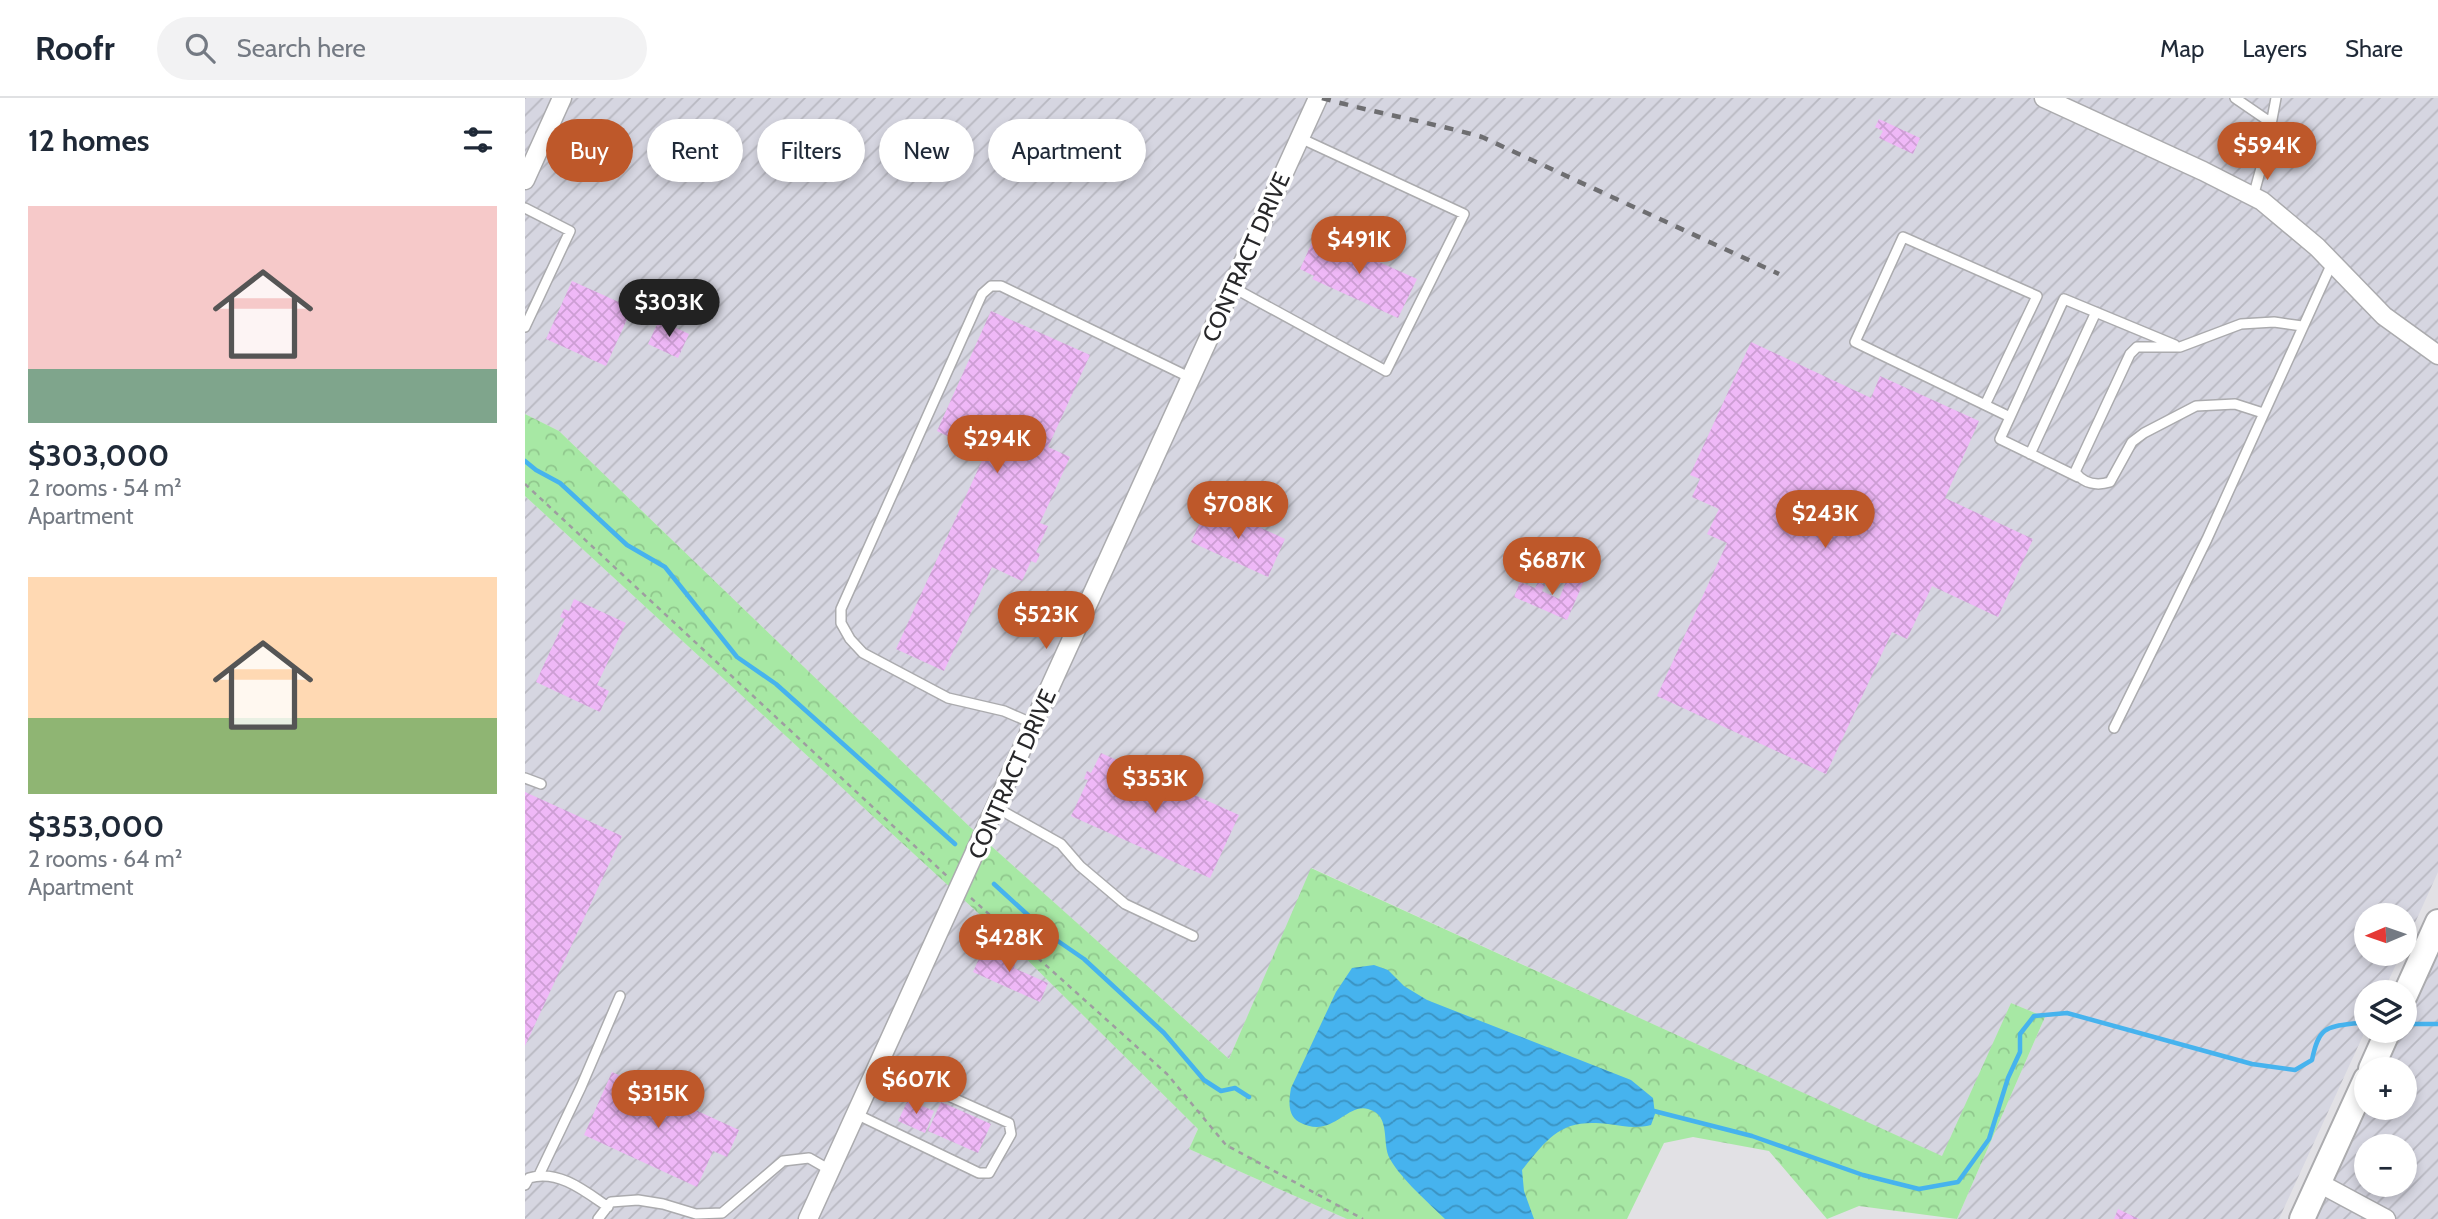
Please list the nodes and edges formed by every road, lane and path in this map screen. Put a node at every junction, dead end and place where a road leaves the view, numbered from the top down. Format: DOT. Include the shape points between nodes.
graph roads {
  1 [pos="562,98"];
  2 [pos="1318,98"];
  3 [pos="2044,98"];
  4 [pos="2235,98"];
  5 [pos="2276,98"];
  6 [pos="2270,122"];
  7 [pos="1300,138"];
  8 [pos="525,180"];
  9 [pos="2253,197"];
  10 [pos="525,208"];
  11 [pos="2332,263"];
  12 [pos="1233,287"];
  13 [pos="2096,313"];
  14 [pos="2302,326"];
  15 [pos="525,327"];
  16 [pos="2181,347"];
  17 [pos="2438,355"];
  18 [pos="1191,378"];
  19 [pos="1985,405"];
  20 [pos="2263,414"];
  21 [pos="2010,417"];
  22 [pos="2030,454"];
  23 [pos="2080,478"];
  24 [pos="525,484"];
  25 [pos="1034,724"];
  26 [pos="2114,728"];
  27 [pos="525,778"];
  28 [pos="541,784"];
  29 [pos="997,808"];
  30 [pos="960,889"];
  31 [pos="2438,922"];
  32 [pos="1193,936"];
  33 [pos="2412,980"];
  34 [pos="620,996"];
  35 [pos="879,1065"];
  36 [pos="2354,1106"];
  37 [pos="856,1114"];
  38 [pos="830,1170"];
  39 [pos="540,1175"];
  40 [pos="2319,1183"];
  41 [pos="525,1185"];
  42 [pos="608,1207"];
  43 [pos="811,1218"];
  44 [pos="599,1219"];
  45 [pos="1363,1219"];
  46 [pos="2302,1219"];
  47 [pos="2386,1219"];
  1 -- 8 [label="street"];
  2 -- 7 [label="street, CONTRACT DRIVE"];
  3 -- 9 [label="street"];
  4 -- 6 [label="lane"];
  5 -- 6 [label="lane"];
  6 -- 9 [label="lane"];
  7 -- 12 [label="street, CONTRACT DRIVE"];
  7 -- 12 [label="lane" via="1464,214 1386,371"];
  9 -- 11 [label="street"];
  10 -- 15 [label="lane" via="570,231"];
  11 -- 14 [label="lane"];
  11 -- 17 [label="street" via="2384,317"];
  12 -- 18 [label="street, CONTRACT DRIVE"];
  13 -- 16 [label="lane"];
  13 -- 21 [label="lane" via="2064,299"];
  13 -- 22 [label="lane"];
  14 -- 16 [label="lane" via="2241,324"];
  14 -- 20 [label="lane"];
  16 -- 23 [label="lane" via="2137,346 2130,354 2075,472"];
  18 -- 25 [label="street, CONTRACT DRIVE"];
  18 -- 25 [label="lane" via="1001,286 991,286 982,295 841,608 841,623 863,653 949,698 1004,711"];
  19 -- 19 [label="lane" via="1855,342 1903,237 2036,296"];
  19 -- 21 [label="lane"];
  20 -- 23 [label="lane" via="2235,404 2196,407 2132,442 2111,482 2092,484"];
  20 -- 26 [label="lane"];
  21 -- 22 [label="lane" via="2000,439"];
  22 -- 23 [label="lane"];
  24 -- 30 [label="path"];
  25 -- 29 [label="street, CONTRACT DRIVE"];
  27 -- 28 [label="lane"];
  29 -- 30 [label="street, CONTRACT DRIVE"];
  29 -- 32 [label="lane" via="1061,844 1125,904"];
  30 -- 35 [label="street, CONTRACT DRIVE"];
  30 -- 45 [label="path" via="1167,1074 1226,1145"];
  31 -- 33 [label="main road"];
  34 -- 39 [label="lane"];
  35 -- 37 [label="street, CONTRACT DRIVE"];
  35 -- 37 [label="lane" via="1009,1123 1011,1134 989,1172 979,1173"];
  36 -- 40 [label="main road"];
  37 -- 38 [label="street, CONTRACT DRIVE"];
  38 -- 42 [label="lane" via="809,1158 783,1161 722,1213 696,1214 638,1200 611,1202"];
  38 -- 43 [label="street, CONTRACT DRIVE"];
  39 -- 41 [label="lane" via="529,1178"];
  39 -- 42 [label="lane" via="576,1184"];
  40 -- 46 [label="main road"];
  40 -- 47 [label="street"];
  42 -- 44 [label="lane"];
}
